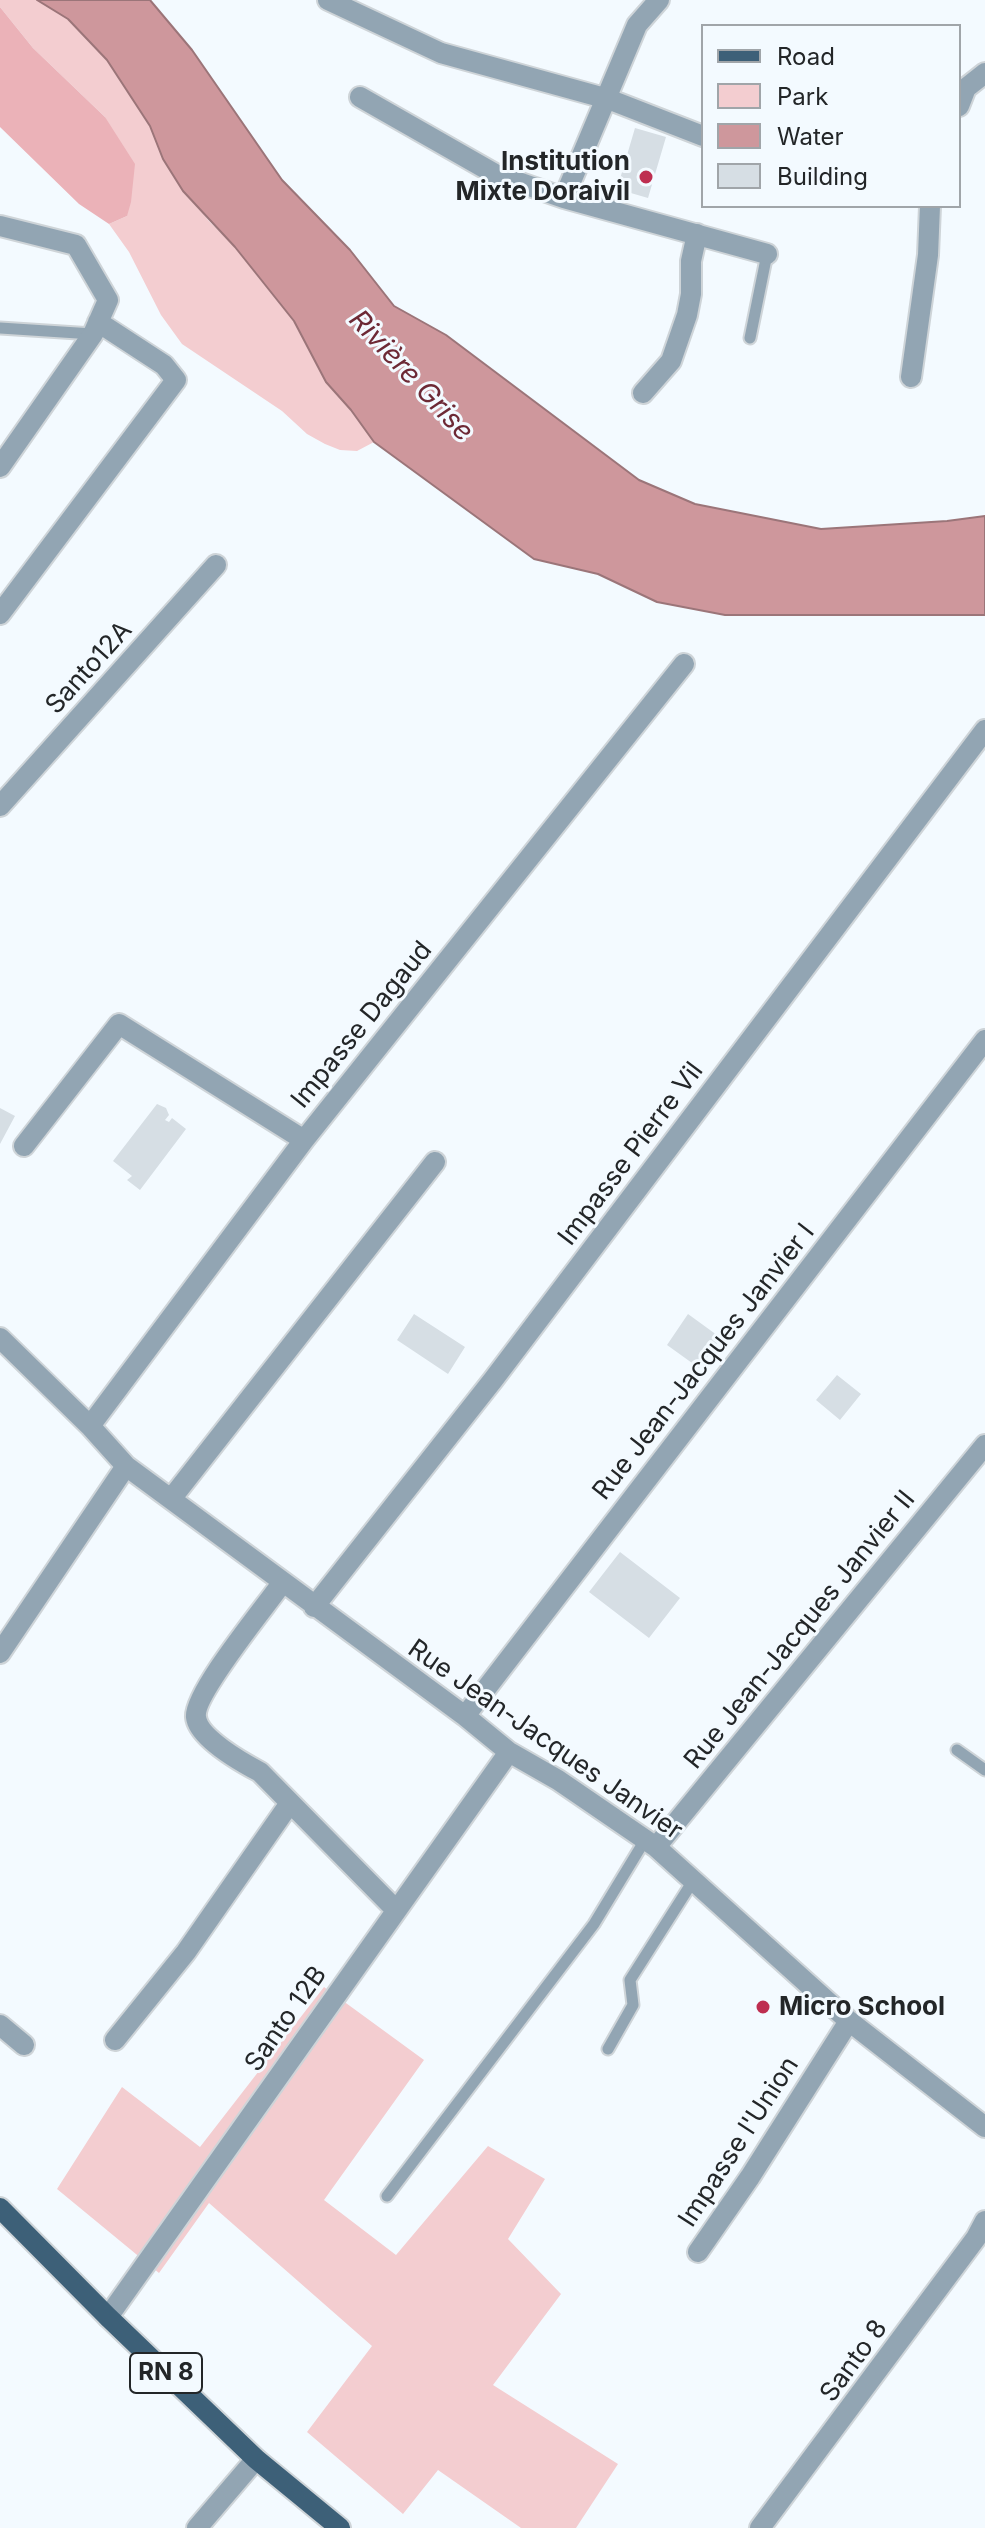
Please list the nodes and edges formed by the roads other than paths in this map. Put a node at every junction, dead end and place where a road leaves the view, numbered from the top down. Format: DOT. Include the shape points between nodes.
graph roads {
  1 [pos="328,0"];
  2 [pos="659,0"];
  3 [pos="985,73"];
  4 [pos="360,97"];
  5 [pos="608,99"];
  6 [pos="961,101"];
  7 [pos="701,135"];
  8 [pos="564,198"];
  9 [pos="930,208"];
  10 [pos="0,226"];
  11 [pos="697,234"];
  12 [pos="767,254"];
  13 [pos="0,328"];
  14 [pos="95,328"];
  15 [pos="750,338"];
  16 [pos="911,377"];
  17 [pos="643,393"];
  18 [pos="0,467"];
  19 [pos="216,565"];
  20 [pos="0,614"];
  21 [pos="684,664"];
  22 [pos="985,730"];
  23 [pos="0,806"];
  24 [pos="985,1040"];
  25 [pos="304,1140"];
  26 [pos="24,1146"];
  27 [pos="435,1162"];
  28 [pos="0,1338"];
  29 [pos="90,1426"];
  30 [pos="985,1445"];
  31 [pos="126,1466"];
  32 [pos="171,1499"];
  33 [pos="282,1583"];
  34 [pos="314,1607"];
  35 [pos="0,1653"];
  36 [pos="465,1716"];
  37 [pos="957,1750"];
  38 [pos="509,1752"];
  39 [pos="985,1770"];
  40 [pos="290,1803"];
  41 [pos="650,1844"];
  42 [pos="693,1881"];
  43 [pos="395,1909"];
  44 [pos="849,2021"];
  45 [pos="0,2025"];
  46 [pos="115,2040"];
  47 [pos="24,2045"];
  48 [pos="608,2049"];
  49 [pos="985,2127"];
  50 [pos="387,2196"];
  51 [pos="0,2208"];
  52 [pos="985,2221"];
  53 [pos="698,2252"];
  54 [pos="108,2317"];
  55 [pos="256,2459"];
  56 [pos="197,2528"];
  57 [pos="340,2528"];
  58 [pos="760,2528"];
  1 -- 5 [label="street" via="441,53"];
  2 -- 5 [label="street" via="637,25"];
  3 -- 6 [label="street" via="966,88"];
  4 -- 8 [label="street" via="495,174"];
  5 -- 7 [label="street"];
  5 -- 8 [label="street"];
  8 -- 11 [label="street"];
  9 -- 16 [label="street"];
  10 -- 14 [label="street" via="76,245 108,300"];
  11 -- 12 [label="street"];
  11 -- 17 [label="street" via="687,315 671,361"];
  12 -- 15 [label="lane"];
  13 -- 14 [label="lane"];
  14 -- 18 [label="street"];
  14 -- 20 [label="street" via="164,365 176,380"];
  19 -- 23 [label="street, Santo12A"];
  21 -- 25 [label="street, Impasse Dagaud"];
  22 -- 34 [label="street, Impasse Pierre Vil" via="493,1380"];
  24 -- 36 [label="street, Rue Jean-Jacques Janvier I"];
  25 -- 26 [label="street" via="119,1024"];
  25 -- 29 [label="street, Impasse Dagaud"];
  27 -- 32 [label="street"];
  28 -- 29 [label="street, Rue Jean-Jacques Janvier"];
  29 -- 31 [label="street, Rue Jean-Jacques Janvier"];
  30 -- 41 [label="street, Rue Jean-Jacques Janvier II"];
  31 -- 32 [label="street, Rue Jean-Jacques Janvier"];
  31 -- 35 [label="street"];
  32 -- 33 [label="street, Rue Jean-Jacques Janvier"];
  33 -- 34 [label="street, Rue Jean-Jacques Janvier"];
  33 -- 40 [label="street" via="213,1678 196,1719 235,1760 260,1772"];
  34 -- 36 [label="street, Rue Jean-Jacques Janvier"];
  36 -- 38 [label="street, Rue Jean-Jacques Janvier"];
  37 -- 39 [label="lane"];
  38 -- 41 [label="street, Rue Jean-Jacques Janvier"];
  38 -- 43 [label="street, Santo 12B"];
  40 -- 43 [label="street"];
  40 -- 46 [label="street" via="186,1952"];
  41 -- 42 [label="street, Rue Jean-Jacques Janvier"];
  41 -- 50 [label="lane"];
  42 -- 44 [label="street, Rue Jean-Jacques Janvier"];
  42 -- 48 [label="lane" via="630,1980 633,2005"];
  43 -- 54 [label="street, Santo 12B"];
  44 -- 49 [label="street, Rue Jean-Jacques Janvier"];
  44 -- 53 [label="street, Impasse l'Union"];
  45 -- 47 [label="street"];
  51 -- 54 [label="main road, RN 8"];
  52 -- 58 [label="street, Santo 8"];
  54 -- 55 [label="main road, RN 8"];
  55 -- 56 [label="street"];
  55 -- 57 [label="main road, RN 8"];
}
